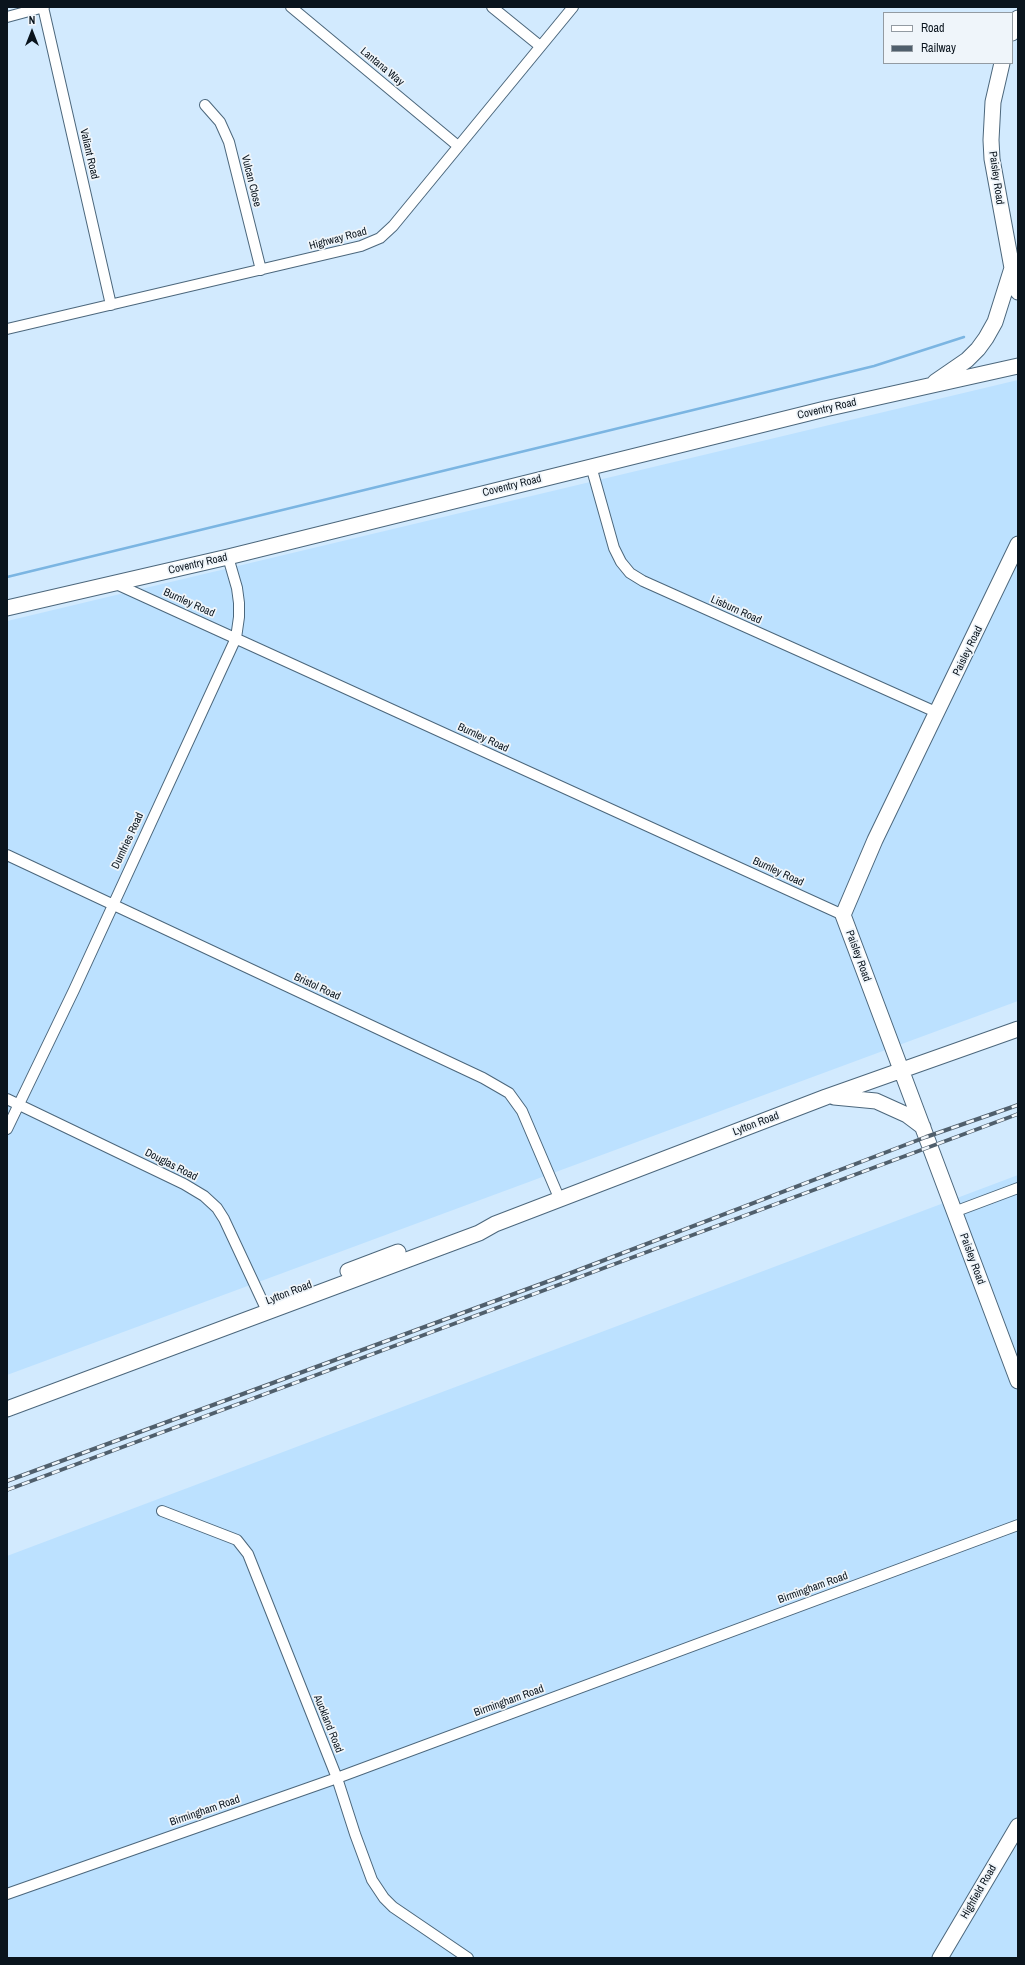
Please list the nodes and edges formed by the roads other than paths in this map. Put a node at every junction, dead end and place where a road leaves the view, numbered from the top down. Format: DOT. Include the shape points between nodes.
graph roads {
  1 [pos="44,7"];
  2 [pos="291,7"];
  3 [pos="492,7"];
  4 [pos="573,7"];
  5 [pos="7,17"];
  6 [pos="1018,18"];
  7 [pos="1013,30"];
  8 [pos="540,46"];
  9 [pos="1002,64"];
  10 [pos="205,105"];
  11 [pos="458,146"];
  12 [pos="261,270"];
  13 [pos="1015,271"];
  14 [pos="1018,292"];
  15 [pos="111,305"];
  16 [pos="7,329"];
  17 [pos="1018,366"];
  18 [pos="927,387"];
  19 [pos="591,466"];
  20 [pos="1018,544"];
  21 [pos="228,557"];
  22 [pos="114,584"];
  23 [pos="7,608"];
  24 [pos="236,638"];
  25 [pos="938,713"];
  26 [pos="7,855"];
  27 [pos="112,905"];
  28 [pos="843,915"];
  29 [pos="1018,1029"];
  30 [pos="901,1071"];
  31 [pos="826,1097"];
  32 [pos="7,1100"];
  33 [pos="19,1104"];
  34 [pos="924,1128"];
  35 [pos="7,1129"];
  36 [pos="1018,1188"];
  37 [pos="560,1200"];
  38 [pos="954,1212"];
  39 [pos="265,1307"];
  40 [pos="1018,1381"];
  41 [pos="7,1409"];
  42 [pos="162,1511"];
  43 [pos="1018,1525"];
  44 [pos="337,1778"];
  45 [pos="1018,1826"];
  46 [pos="7,1894"];
  47 [pos="468,1958"];
  48 [pos="940,1958"];
  1 -- 5 [label="street"];
  1 -- 15 [label="street, Valiant Road"];
  2 -- 11 [label="street, Lantana Way"];
  3 -- 8 [label="street"];
  4 -- 8 [label="street, Highway Road"];
  6 -- 7 [label="main road"];
  8 -- 11 [label="street, Highway Road"];
  9 -- 13 [label="main road, Paisley Road" via="993,102 991,140 993,166"];
  10 -- 12 [label="street, Vulcan Close" via="220,122 229,142"];
  11 -- 12 [label="street, Highway Road" via="393,226 380,238 361,246"];
  12 -- 15 [label="street, Highway Road"];
  13 -- 14 [label="main road, Paisley Road"];
  13 -- 18 [label="main road" via="995,322 978,349 967,360"];
  15 -- 16 [label="street, Highway Road"];
  17 -- 18 [label="main road, Coventry Road"];
  18 -- 19 [label="main road, Coventry Road"];
  19 -- 21 [label="main road, Coventry Road"];
  19 -- 25 [label="street, Lisburn Road" via="614,548 630,573"];
  20 -- 25 [label="main road, Paisley Road"];
  21 -- 22 [label="main road, Coventry Road"];
  21 -- 24 [label="street, Dumfries Road" via="238,588 239,617"];
  22 -- 23 [label="main road, Coventry Road"];
  22 -- 24 [label="street, Burnley Road"];
  24 -- 27 [label="street, Dumfries Road"];
  24 -- 28 [label="street, Burnley Road"];
  25 -- 28 [label="main road, Paisley Road" via="875,840"];
  26 -- 27 [label="street, Bristol Road"];
  27 -- 33 [label="street, Dumfries Road"];
  27 -- 37 [label="street, Bristol Road" via="483,1078 509,1093 522,1111"];
  28 -- 30 [label="main road, Paisley Road"];
  29 -- 30 [label="main road, Lytton Road"];
  30 -- 31 [label="main road, Lytton Road"];
  30 -- 34 [label="main road, Paisley Road"];
  31 -- 34 [label="main road" via="876,1101 907,1115"];
  31 -- 37 [label="main road, Lytton Road"];
  32 -- 33 [label="street, Douglas Road"];
  33 -- 35 [label="street, Dumfries Road"];
  33 -- 39 [label="street, Douglas Road" via="204,1196 224,1219"];
  34 -- 38 [label="main road, Paisley Road"];
  36 -- 38 [label="street"];
  37 -- 39 [label="main road, Lytton Road" via="495,1224 479,1233"];
  38 -- 40 [label="main road, Paisley Road"];
  39 -- 41 [label="main road, Lytton Road" via="102,1374"];
  42 -- 44 [label="street, Auckland Road" via="238,1540 248,1554"];
  43 -- 44 [label="street, Birmingham Road"];
  44 -- 46 [label="street, Birmingham Road"];
  44 -- 47 [label="street, Auckland Road" via="369,1872 384,1898 406,1918"];
  45 -- 48 [label="main road, Highfield Road"];
}
